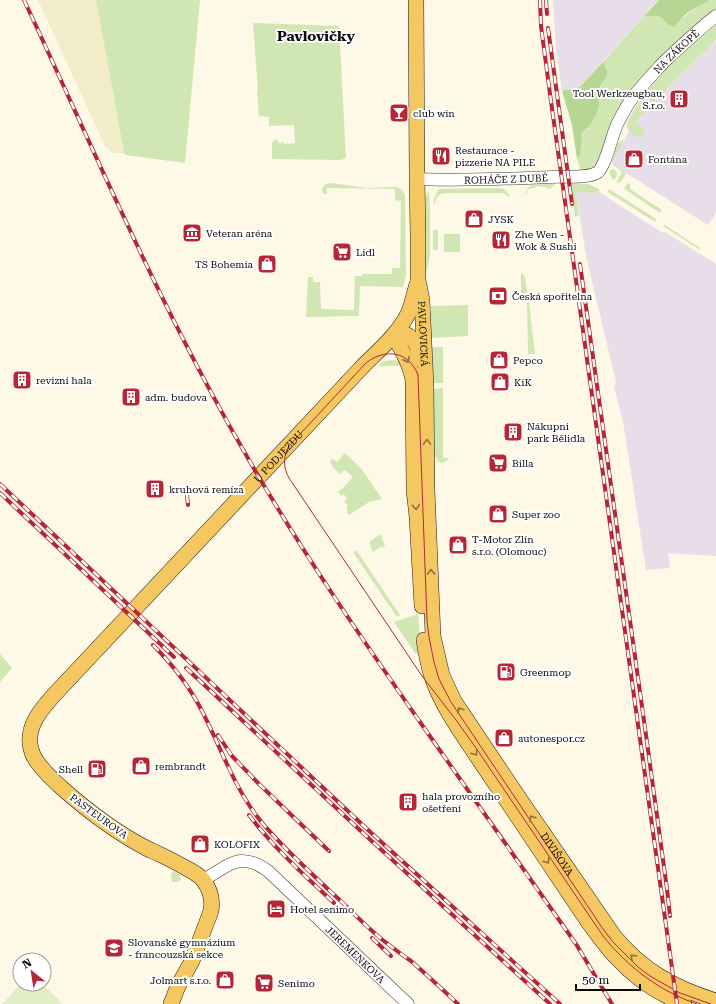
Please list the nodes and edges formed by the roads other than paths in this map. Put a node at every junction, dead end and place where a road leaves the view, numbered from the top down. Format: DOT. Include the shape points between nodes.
graph roads {
  1 [pos="416,0"];
  2 [pos="716,16"];
  3 [pos="595,174"];
  4 [pos="417,179"];
  5 [pos="418,280"];
  6 [pos="396,333"];
  7 [pos="419,382"];
  8 [pos="89,658"];
  9 [pos="435,668"];
  10 [pos="203,880"];
  11 [pos="192,961"];
  12 [pos="716,1001"];
  13 [pos="171,1004"];
  14 [pos="180,1004"];
  15 [pos="408,1004"];
  16 [pos="684,1004"];
  1 -- 4 [label="main road, PAVLOVICKÁ"];
  2 -- 3 [label="street, NA ZÁKOPĚ" via="683,44 641,87 618,122 600,170"];
  3 -- 4 [label="street, ROHÁČE Z DUBÉ" via="515,179"];
  4 -- 5 [label="main road, PAVLOVICKÁ"];
  5 -- 6 [label="main road, U PODJEZDU" via="408,313"];
  5 -- 7 [label="main road, PAVLOVICKÁ" via="422,300 424,342"];
  6 -- 7 [label="main road" via="410,337 417,344 421,367"];
  6 -- 8 [label="main road, U PODJEZDU" via="362,366"];
  9 -- 7 [label="main road, PAVLOVICKÁ, one-way" via="427,489 427,403"];
  7 -- 9 [label="main road, PAVLOVICKÁ, one-way" via="413,420 414,490 423,637"];
  8 -- 10 [label="main road, PASTEUROVA" via="37,716 30,736 33,755 44,771 88,810 133,840"];
  12 -- 9 [label="main road, DIVIŠOVA, one-way" via="686,991 659,977 622,947 519,798"];
  9 -- 16 [label="main road, DIVIŠOVA, one-way" via="439,692 456,724 604,943 625,967 642,980"];
  10 -- 11 [label="main road" via="210,890 212,907"];
  10 -- 15 [label="street, JEREMENKOVA" via="236,862 250,861 259,865"];
  11 -- 13 [label="main road"];
  11 -- 14 [label="main road" via="189,980"];
}
